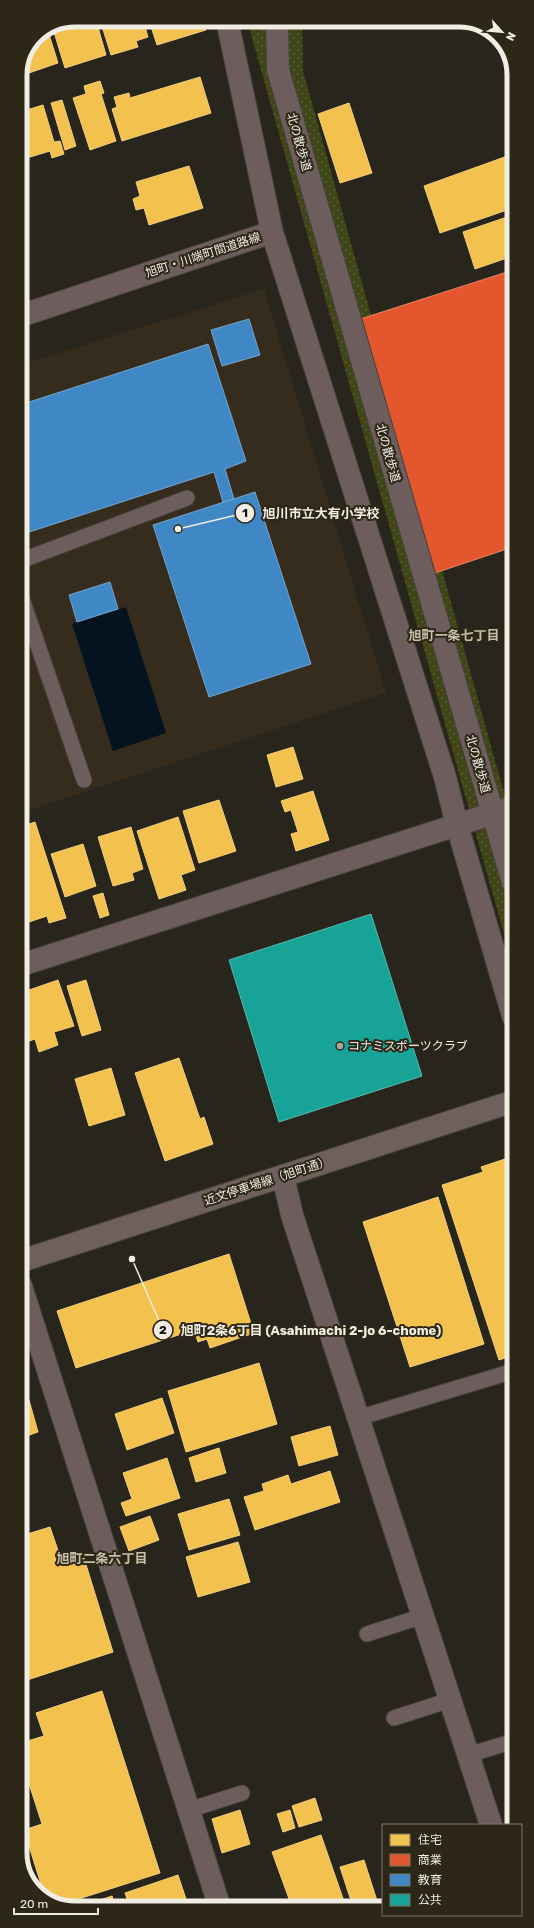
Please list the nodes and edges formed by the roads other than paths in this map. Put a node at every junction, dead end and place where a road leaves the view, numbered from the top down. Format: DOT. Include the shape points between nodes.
graph roads {
  1 [pos="228,27"];
  2 [pos="277,27"];
  3 [pos="272,232"];
  4 [pos="27,314"];
  5 [pos="187,498"];
  6 [pos="27,558"];
  7 [pos="27,613"];
  8 [pos="84,780"];
  9 [pos="507,809"];
  10 [pos="492,814"];
  11 [pos="457,825"];
  12 [pos="507,864"];
  13 [pos="27,963"];
  14 [pos="507,993"];
  15 [pos="507,1103"];
  16 [pos="283,1176"];
  17 [pos="27,1259"];
  18 [pos="27,1305"];
  19 [pos="507,1373"];
  20 [pos="358,1418"];
  21 [pos="423,1616"];
  22 [pos="367,1634"];
  23 [pos="450,1700"];
  24 [pos="394,1718"];
  25 [pos="507,1743"];
  26 [pos="468,1755"];
  27 [pos="242,1793"];
  28 [pos="189,1810"];
  29 [pos="491,1824"];
  30 [pos="218,1901"];
  1 -- 3 [label="street, 旭町・川端町間道路線"];
  2 -- 10 [label="street, 北の散歩道" via="278,70"];
  3 -- 4 [label="street, 旭町・川端町間道路線"];
  3 -- 11 [label="street" via="442,769"];
  5 -- 6 [label="lane"];
  7 -- 8 [label="lane"];
  9 -- 10 [label="street"];
  10 -- 11 [label="street"];
  10 -- 12 [label="street, 北の散歩道"];
  11 -- 13 [label="street"];
  11 -- 14 [label="street"];
  15 -- 16 [label="main road, 近文停車場線（旭町通）"];
  16 -- 17 [label="main road, 近文停車場線（旭町通）"];
  16 -- 20 [label="street" via="292,1215"];
  18 -- 28 [label="street"];
  19 -- 20 [label="lane"];
  20 -- 21 [label="street"];
  21 -- 22 [label="lane"];
  21 -- 23 [label="street"];
  23 -- 24 [label="lane"];
  23 -- 26 [label="street"];
  25 -- 26 [label="lane"];
  26 -- 29 [label="street"];
  27 -- 28 [label="lane"];
  28 -- 30 [label="street"];
}
